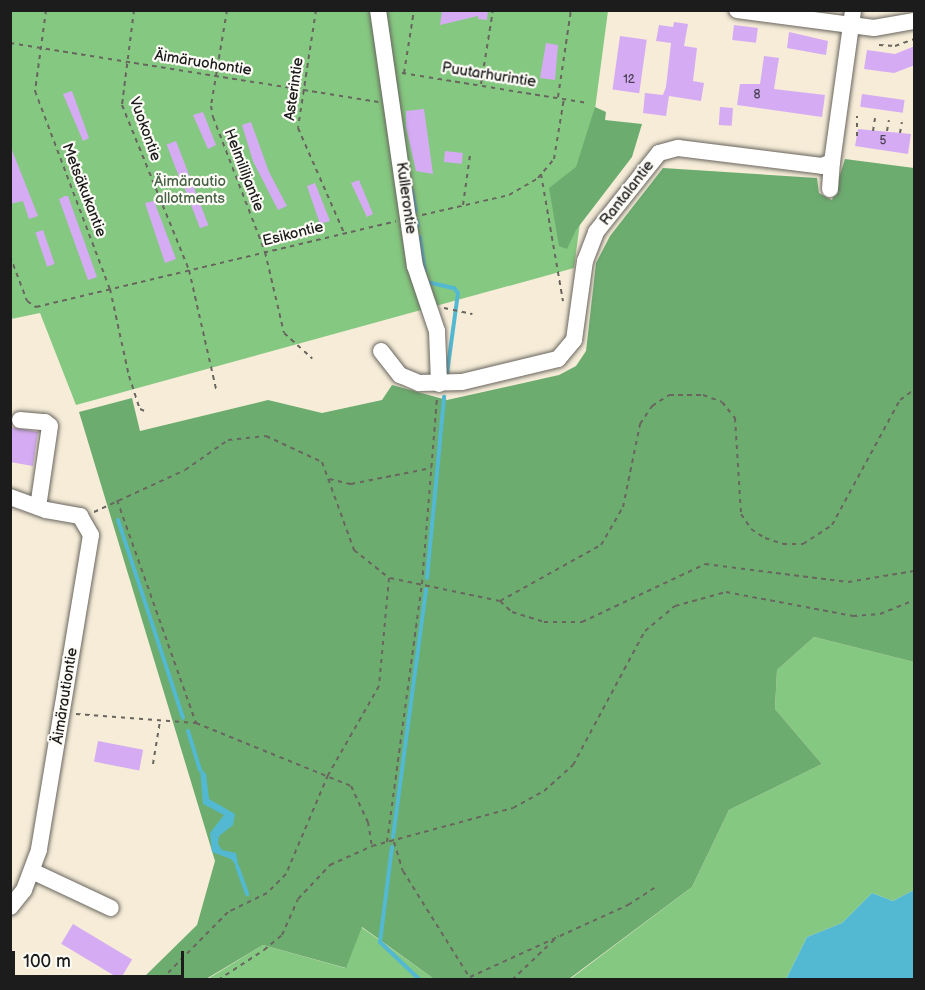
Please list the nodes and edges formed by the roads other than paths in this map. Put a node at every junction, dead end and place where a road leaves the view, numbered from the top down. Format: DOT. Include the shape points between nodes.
graph roads {
  1 [pos="378,10"];
  2 [pos="737,10"];
  3 [pos="852,18"];
  4 [pos="915,21"];
  5 [pos="832,162"];
  6 [pos="830,189"];
  7 [pos="381,351"];
  8 [pos="439,384"];
  9 [pos="20,420"];
  10 [pos="10,497"];
  11 [pos="42,508"];
  12 [pos="32,871"];
  13 [pos="10,907"];
  14 [pos="111,908"];
  1 -- 8 [label="street, Kullerontie" via="415,266 437,331"];
  2 -- 3 [label="street"];
  3 -- 4 [label="street" via="888,28"];
  3 -- 5 [label="street"];
  5 -- 6 [label="street"];
  5 -- 8 [label="street, Rantalantie" via="822,166 678,148 659,153 590,243 574,340 567,352 558,359"];
  7 -- 8 [label="street" via="400,375 418,383"];
  9 -- 11 [label="street" via="50,426"];
  10 -- 11 [label="street"];
  11 -- 12 [label="street, Äimärautiontie" via="86,519 91,535 63,713"];
  12 -- 13 [label="street, Äimärautiontie"];
  12 -- 14 [label="street"];
}
